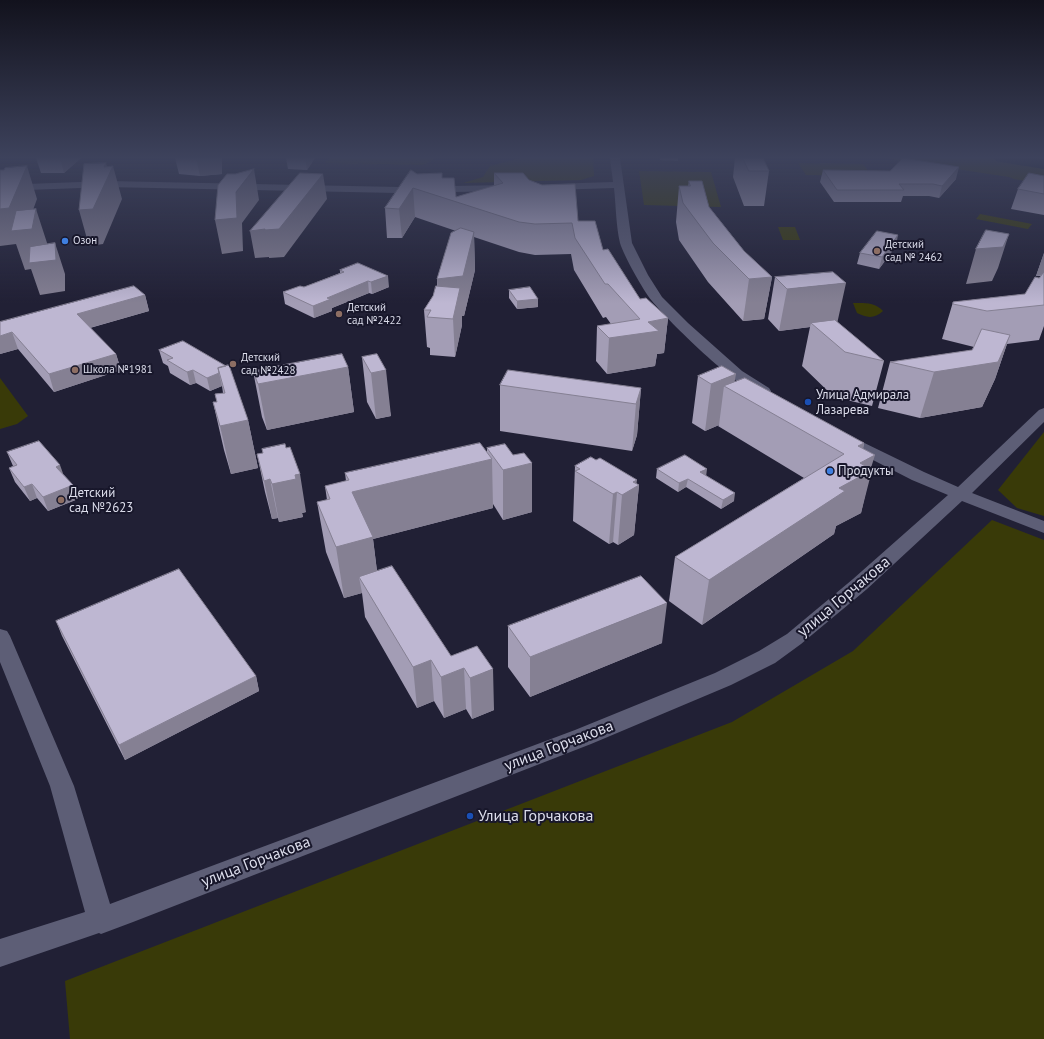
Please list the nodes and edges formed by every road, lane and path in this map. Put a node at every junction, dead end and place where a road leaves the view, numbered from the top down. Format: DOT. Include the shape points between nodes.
graph roads {
  1 [pos="621,206"];
  2 [pos="773,397"];
  3 [pos="1044,413"];
  4 [pos="830,431"];
  5 [pos="960,494"];
  6 [pos="1044,527"];
  7 [pos="0,636"];
  8 [pos="101,921"];
  9 [pos="0,953"];
  1 -- 2 [label="street" via="626,243 657,299 737,374"];
  3 -- 5 [label="street, улица Горчакова"];
  4 -- 5 [label="street"];
  5 -- 6 [label="street"];
  5 -- 8 [label="street, улица Горчакова" via="794,639 767,657 723,679 583,737"];
  7 -- 8 [label="street" via="62,786"];
  8 -- 9 [label="street, улица Горчакова"];
}
